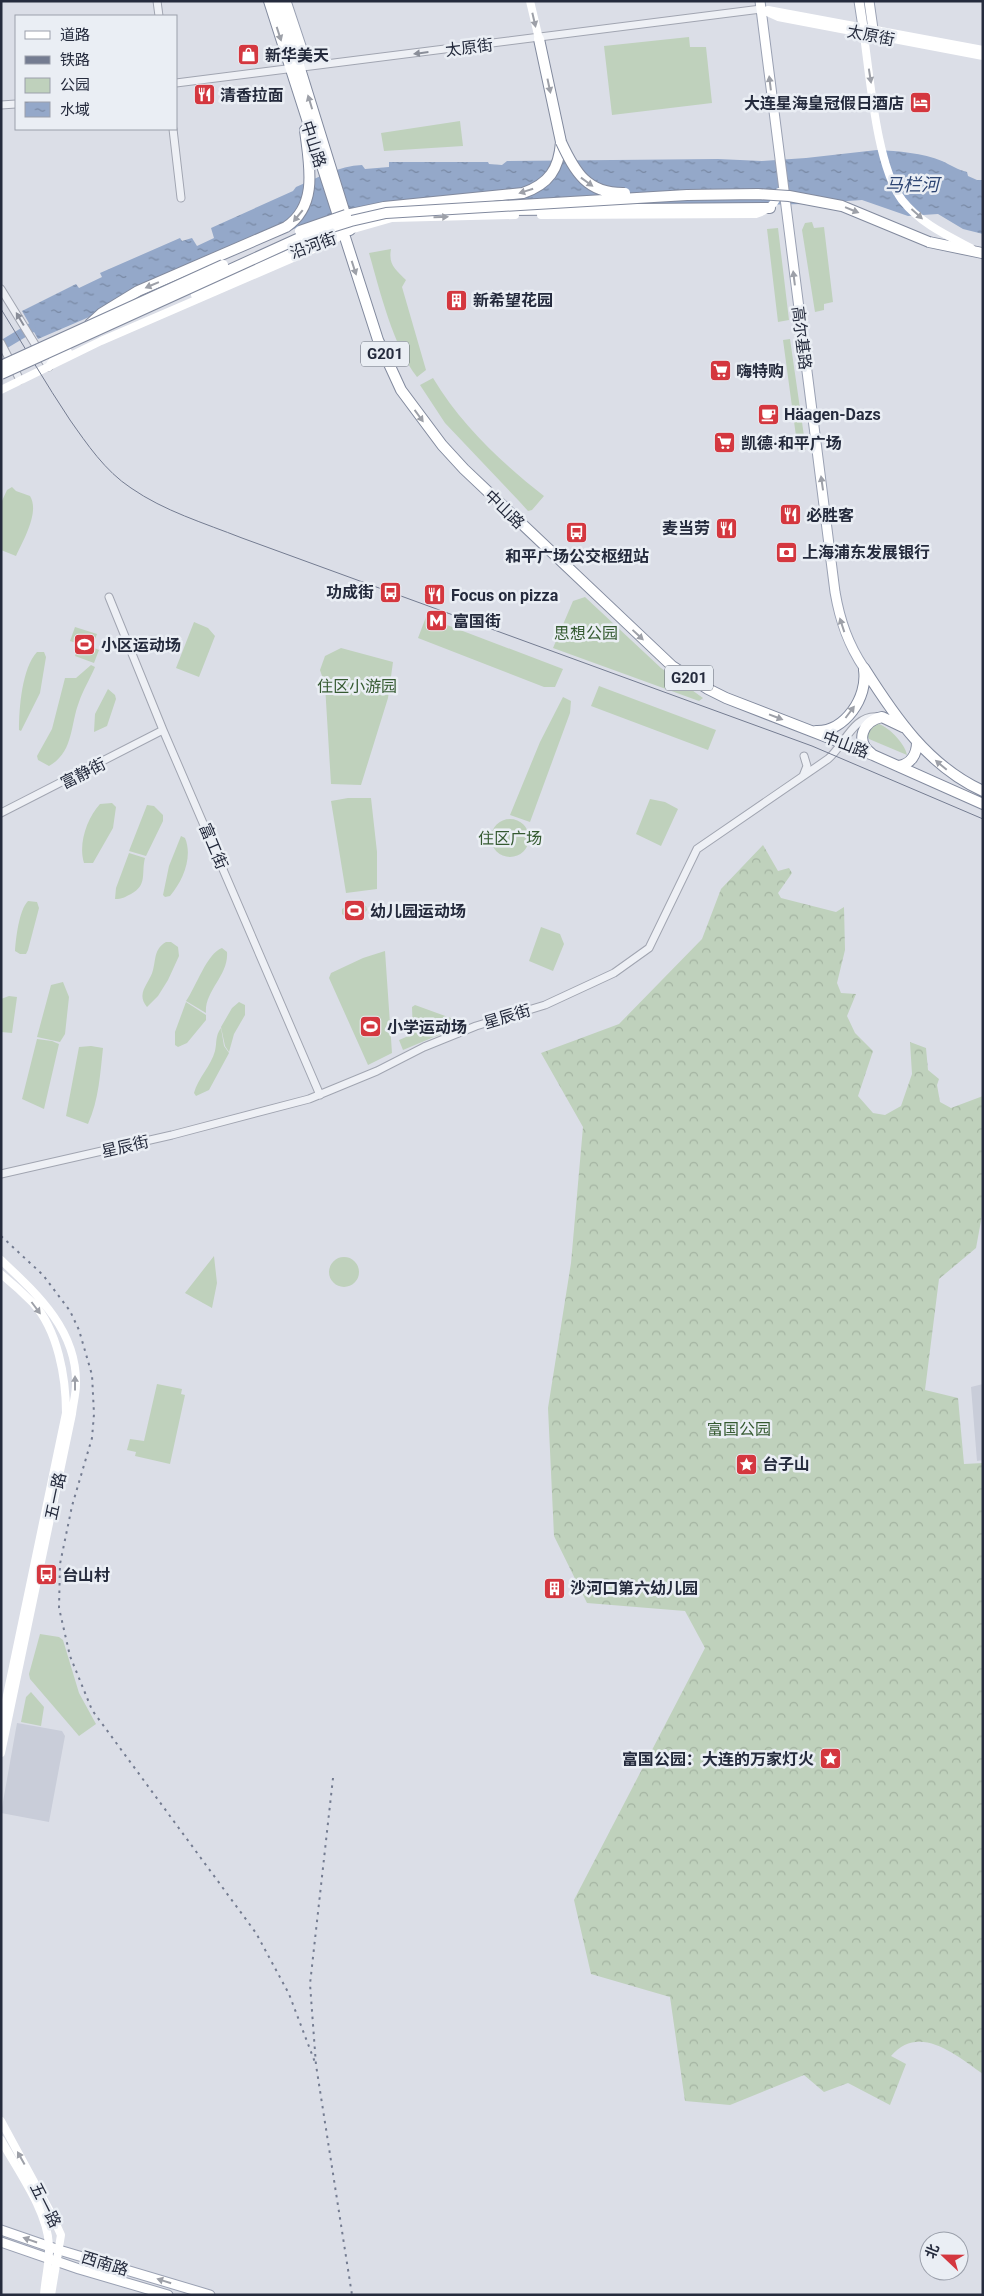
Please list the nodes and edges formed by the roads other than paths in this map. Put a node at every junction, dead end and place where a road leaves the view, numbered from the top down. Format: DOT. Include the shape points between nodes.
graph roads {
  1 [pos="157,1"];
  2 [pos="269,1"];
  3 [pos="279,1"];
  4 [pos="286,1"];
  5 [pos="530,1"];
  6 [pos="859,1"];
  7 [pos="869,1"];
  8 [pos="760,5"];
  9 [pos="159,15"];
  10 [pos="872,29"];
  11 [pos="863,30"];
  12 [pos="538,39"];
  13 [pos="983,50"];
  14 [pos="983,56"];
  15 [pos="294,67"];
  16 [pos="178,83"];
  17 [pos="301,102"];
  18 [pos="15,104"];
  19 [pos="1,105"];
  20 [pos="173,130"];
  21 [pos="561,142"];
  22 [pos="326,166"];
  23 [pos="783,181"];
  24 [pos="181,198"];
  25 [pos="822,201"];
  26 [pos="770,208"];
  27 [pos="441,209"];
  28 [pos="347,232"];
  29 [pos="982,253"];
  30 [pos="3,291"];
  31 [pos="89,324"];
  32 [pos="1,343"];
  33 [pos="1,366"];
  34 [pos="49,367"];
  35 [pos="1,374"];
  36 [pos="20,380"];
  37 [pos="1,390"];
  38 [pos="109,597"];
  39 [pos="864,668"];
  40 [pos="882,717"];
  41 [pos="904,727"];
  42 [pos="163,730"];
  43 [pos="810,730"];
  44 [pos="917,742"];
  45 [pos="840,747"];
  46 [pos="873,755"];
  47 [pos="804,756"];
  48 [pos="899,766"];
  49 [pos="803,777"];
  50 [pos="983,791"];
  51 [pos="983,804"];
  52 [pos="1,813"];
  53 [pos="320,1095"];
  54 [pos="1,1174"];
  55 [pos="1,1260"];
  56 [pos="1,1274"];
  57 [pos="1,1724"];
  58 [pos="1,1753"];
  59 [pos="1,2121"];
  60 [pos="1,2140"];
  61 [pos="1,2230"];
  62 [pos="1,2242"];
  63 [pos="49,2246"];
  64 [pos="59,2250"];
  65 [pos="52,2260"];
  66 [pos="44,2295"];
  67 [pos="51,2295"];
  68 [pos="168,2295"];
  69 [pos="210,2295"];
  1 -- 9 [label="street"];
  2 -- 15 [label="highway, 中山路 / G201, one-way"];
  3 -- 15 [label="highway, 中山路 / G201"];
  4 -- 15 [label="main road" via="302,49"];
  5 -- 12 [label="main road, one-way"];
  6 -- 11 [label="main road"];
  7 -- 10 [label="main road"];
  8 -- 11 [label="main road, 太原街"];
  8 -- 12 [label="street, 太原街"];
  23 -- 8 [label="main road, 高尔基路, one-way"];
  10 -- 11 [label="main road"];
  10 -- 13 [label="main road, 太原街"];
  11 -- 14 [label="main road, 太原街"];
  11 -- 29 [label="main road, one-way" via="880,142 886,167 902,200 932,227"];
  12 -- 15 [label="street, 太原街, one-way"];
  12 -- 21 [label="highway, one-way"];
  15 -- 16 [label="street, 太原街"];
  15 -- 17 [label="highway, 中山路 / G201"];
  22 -- 15 [label="highway, 中山路 / G201, one-way"];
  17 -- 22 [label="highway, 中山路 / G201"];
  17 -- 31 [label="highway, one-way" via="310,170 306,204 294,222 138,292"];
  18 -- 19 [label="street"];
  20 -- 24 [label="street"];
  21 -- 25 [label="highway, one-way, bridge" via="587,184 617,194 766,192 799,194"];
  21 -- 31 [label="highway, one-way, bridge" via="556,168 550,178 533,190 384,207 318,224"];
  22 -- 28 [label="highway, 中山路 / G201"];
  23 -- 26 [label="main road"];
  39 -- 23 [label="main road, 高尔基路, one-way" via="840,621 835,592"];
  25 -- 27 [label="highway, bridge" via="766,194 713,195"];
  25 -- 29 [label="highway, one-way, bridge" via="929,242"];
  26 -- 27 [label="highway, bridge"];
  28 -- 26 [label="main road, 沿河街, one-way" via="392,218 756,214"];
  27 -- 35 [label="highway, bridge" via="386,213 306,235"];
  28 -- 34 [label="main road, 沿河街"];
  28 -- 43 [label="highway, 中山路 / G201, one-way" via="378,340 402,390 429,430 454,458 672,666 726,698"];
  34 -- 30 [label="street, one-way"];
  31 -- 33 [label="highway, bridge"];
  32 -- 36 [label="street"];
  34 -- 36 [label="main road, 沿河街"];
  36 -- 37 [label="main road, 沿河街"];
  38 -- 42 [label="street, 富工街"];
  39 -- 41 [label="highway"];
  43 -- 39 [label="highway, one-way" via="828,730 843,721 861,696 866,679"];
  40 -- 41 [label="highway"];
  40 -- 45 [label="street, 星辰街" via="865,718"];
  40 -- 46 [label="highway" via="871,720 862,734 866,749"];
  41 -- 44 [label="highway"];
  42 -- 52 [label="street, 富静街"];
  42 -- 53 [label="street, 富工街"];
  43 -- 45 [label="highway, 中山路 / G201"];
  44 -- 48 [label="highway" via="912,758"];
  50 -- 44 [label="highway, one-way" via="953,774"];
  45 -- 46 [label="highway, 中山路 / G201" via="852,747"];
  45 -- 49 [label="street, 星辰街"];
  46 -- 48 [label="highway, 中山路 / G201"];
  47 -- 49 [label="street" via="807,766"];
  48 -- 51 [label="highway, 中山路 / G201"];
  49 -- 53 [label="street, 星辰街" via="697,849 649,948 614,973 545,1005 476,1026 424,1047"];
  53 -- 54 [label="street, 星辰街" via="172,1135"];
  58 -- 55 [label="main road, 五一路, one-way" via="76,1384 73,1360 63,1329 44,1301"];
  56 -- 57 [label="main road, 五一路, one-way" via="34,1304 42,1316 63,1368 66,1392 66,1413"];
  64 -- 59 [label="main road, 五一路, one-way" via="61,2236 52,2215"];
  60 -- 63 [label="main road, 五一路" via="42,2215"];
  63 -- 61 [label="main road, 西南路, one-way"];
  62 -- 65 [label="main road, 西南路"];
  63 -- 64 [label="main road, 西南路"];
  63 -- 65 [label="main road, 五一路"];
  64 -- 65 [label="main road, 五一路"];
  69 -- 64 [label="main road, 西南路, one-way"];
  65 -- 66 [label="main road, 五一路"];
  65 -- 67 [label="main road, 五一路"];
  65 -- 68 [label="main road, 西南路"];
}
